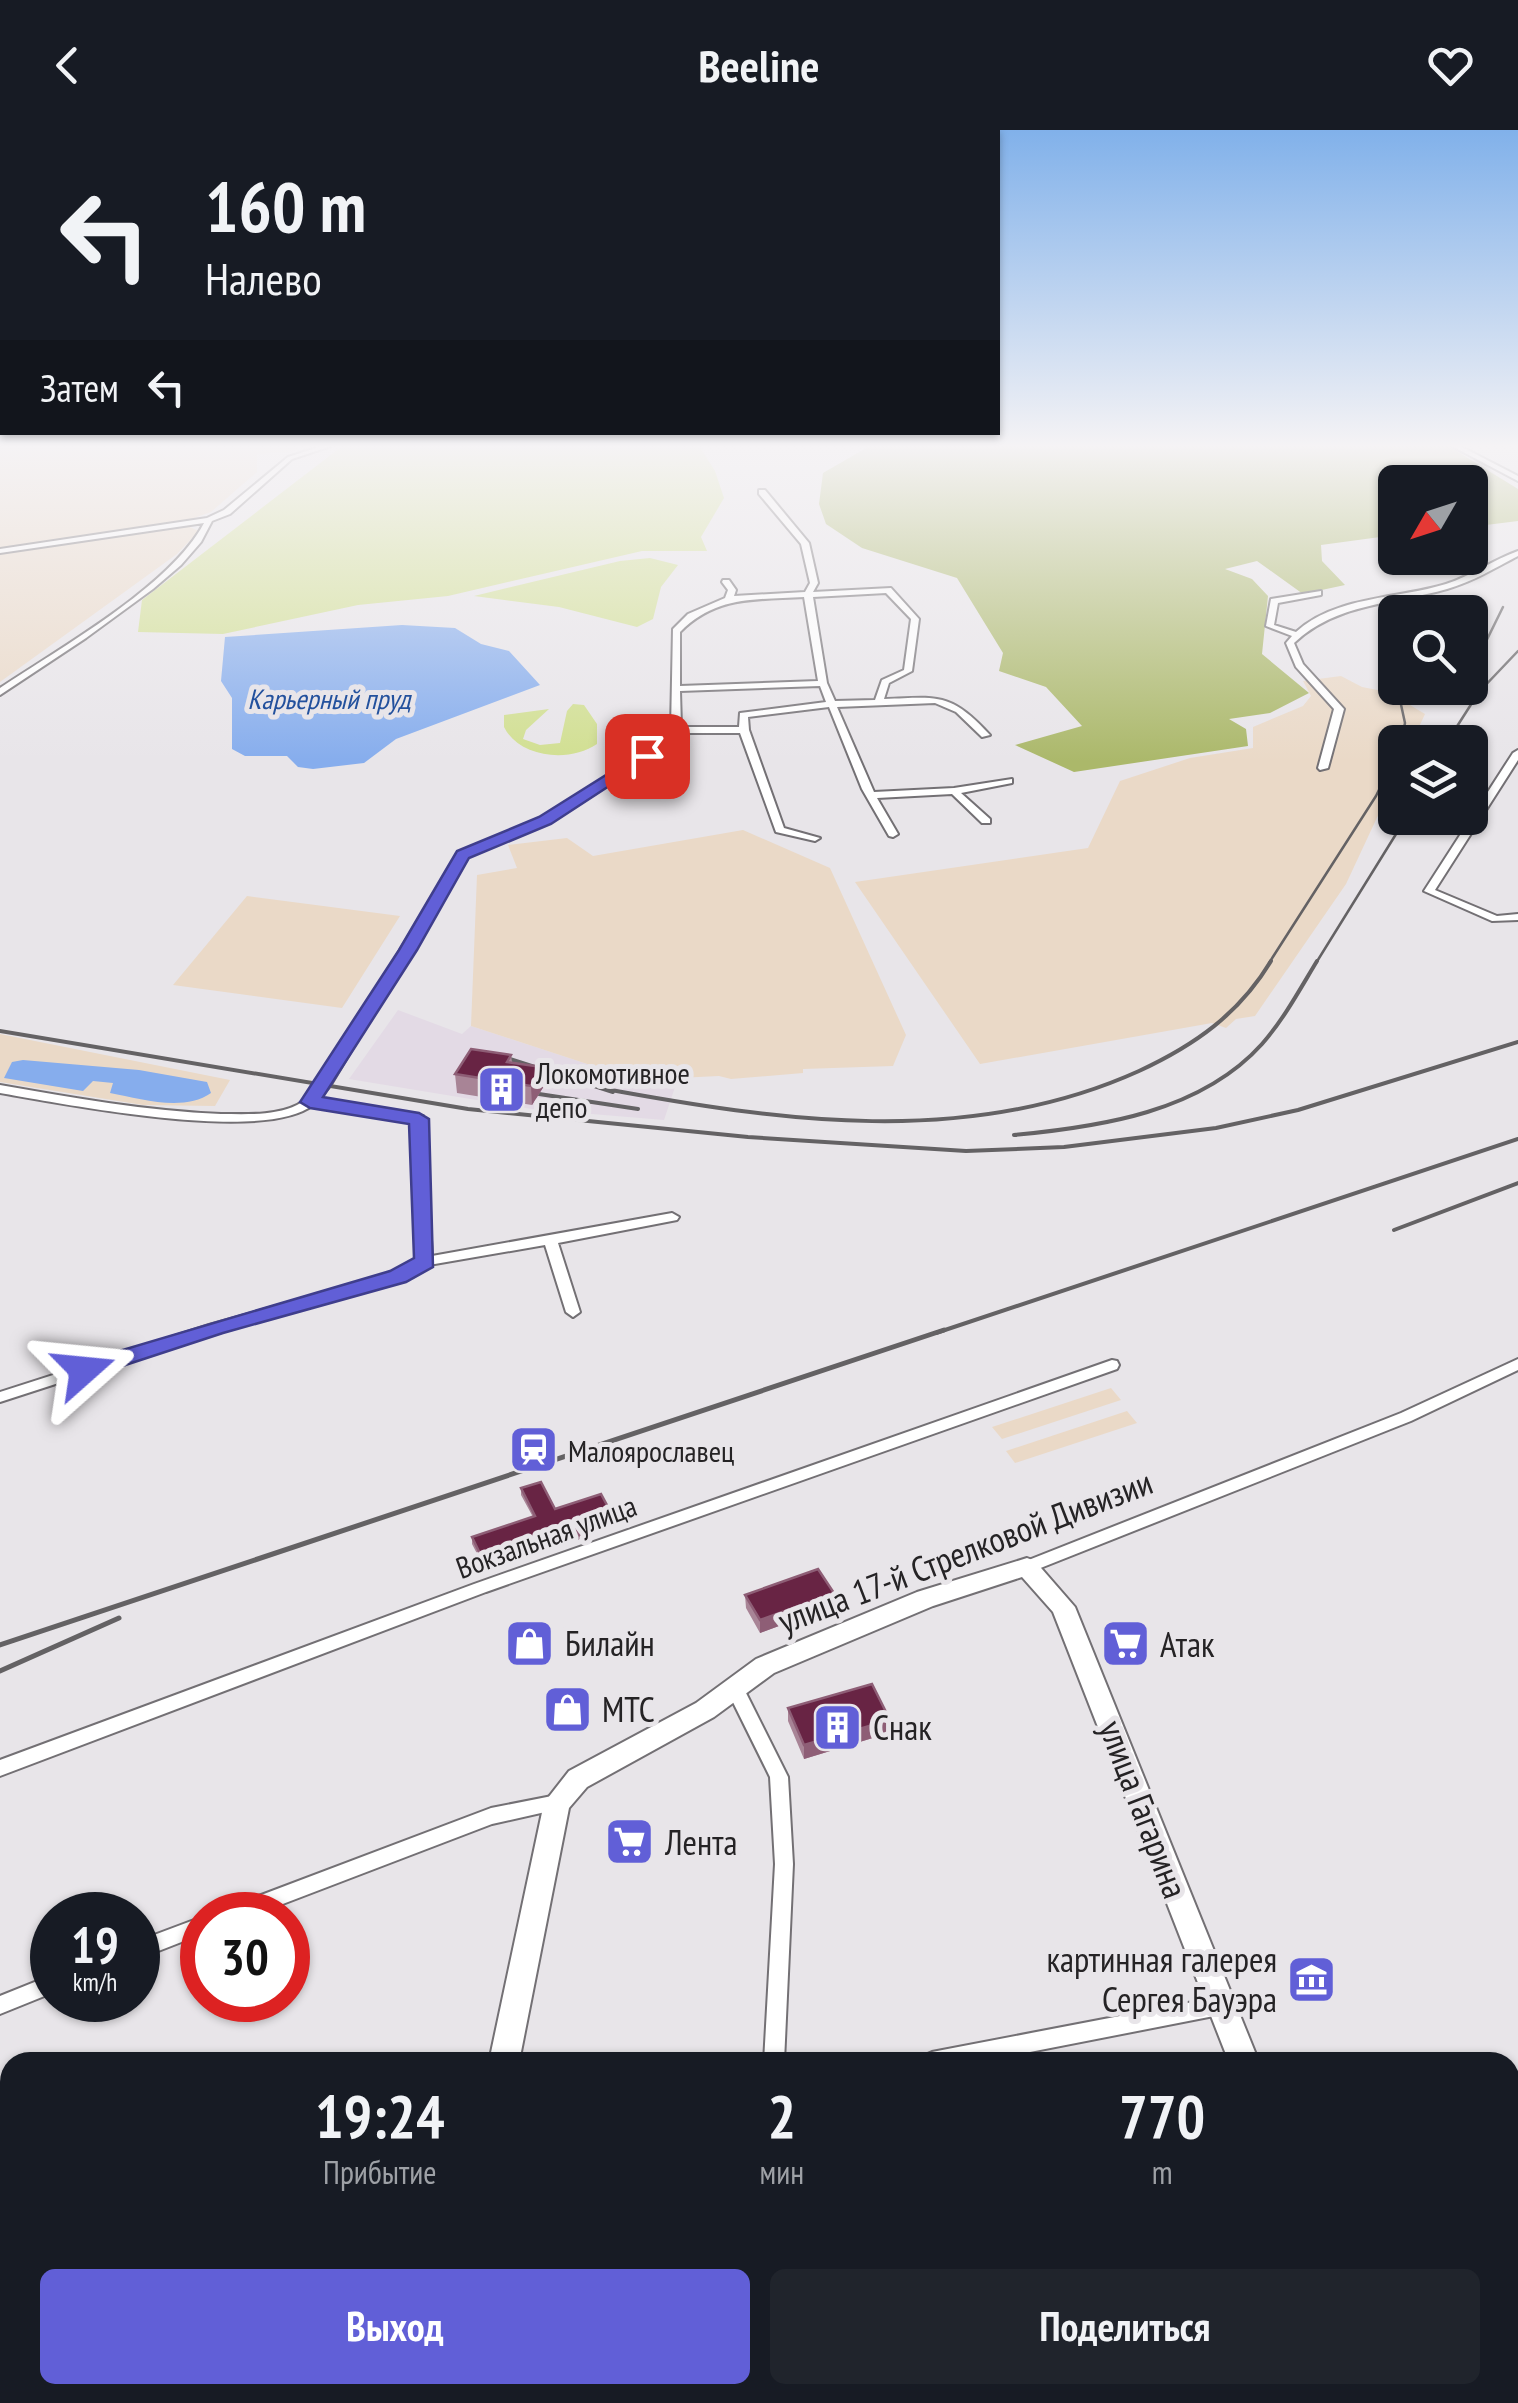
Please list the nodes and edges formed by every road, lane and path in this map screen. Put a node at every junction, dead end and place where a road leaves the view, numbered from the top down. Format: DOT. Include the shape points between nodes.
graph roads {
  1 [pos="191,550"];
  2 [pos="807,550"];
  3 [pos="1518,553"];
  4 [pos="726,582"];
  5 [pos="808,594"];
  6 [pos="1318,594"];
  7 [pos="728,599"];
  8 [pos="676,631"];
  9 [pos="1296,635"];
  10 [pos="822,683"];
  11 [pos="675,689"];
  12 [pos="0,692"];
  13 [pos="878,703"];
  14 [pos="833,704"];
  15 [pos="676,730"];
  16 [pos="744,730"];
  17 [pos="986,736"];
  18 [pos="1518,753"];
  19 [pos="1323,768"];
  20 [pos="1009,781"];
  21 [pos="954,791"];
  22 [pos="872,795"];
  23 [pos="986,821"];
  24 [pos="780,830"];
  25 [pos="892,834"];
  26 [pos="814,838"];
  27 [pos="1518,918"];
  28 [pos="0,1090"];
  29 [pos="310,1102"];
  30 [pos="672,1217"];
  31 [pos="550,1240"];
  32 [pos="425,1262"];
  33 [pos="573,1312"];
  34 [pos="1518,1364"];
  35 [pos="1112,1365"];
  36 [pos="0,1396"];
  37 [pos="1027,1567"];
  38 [pos="734,1686"];
  39 [pos="0,1768"];
  40 [pos="557,1803"];
  41 [pos="292,1892"];
  42 [pos="30,1993"];
  43 [pos="0,2006"];
  44 [pos="1219,2006"];
  45 [pos="506,2052"];
  46 [pos="775,2052"];
  47 [pos="983,2052"];
  48 [pos="1240,2052"];
  1 -- 12 [label="street"];
  2 -- 5 [label="street" via="814,583"];
  3 -- 9 [label="street" via="1445,587 1327,616"];
  4 -- 7 [label="street" via="732,590"];
  5 -- 7 [label="street"];
  5 -- 10 [label="street"];
  5 -- 13 [label="street" via="888,590 915,619 908,670 885,682"];
  6 -- 9 [label="street" via="1274,601 1270,626"];
  7 -- 8 [label="street"];
  8 -- 11 [label="street"];
  9 -- 19 [label="street" via="1290,642 1299,665 1339,709"];
  10 -- 11 [label="street"];
  10 -- 14 [label="street"];
  11 -- 15 [label="street"];
  13 -- 14 [label="street"];
  13 -- 17 [label="street" via="936,700 959,710"];
  14 -- 16 [label="street" via="743,715"];
  14 -- 22 [label="street"];
  15 -- 16 [label="street"];
  15 -- 29 [label="street" via="545,821 463,855"];
  16 -- 24 [label="street"];
  18 -- 27 [label="street" via="1429,891 1496,919"];
  20 -- 21 [label="street"];
  21 -- 22 [label="street"];
  21 -- 23 [label="street"];
  22 -- 25 [label="street"];
  24 -- 26 [label="street"];
  28 -- 29 [label="street" via="148,1114 247,1116"];
  29 -- 32 [label="street" via="419,1119"];
  30 -- 31 [label="street"];
  31 -- 32 [label="street"];
  31 -- 33 [label="street"];
  32 -- 36 [label="street" via="398,1276"];
  34 -- 37 [label="street, улица 17-й Стрелковой Дивизии" via="1406,1417"];
  35 -- 39 [label="street, Вокзальная улица" via="480,1588"];
  37 -- 38 [label="main road, улица 17-й Стрелковой Дивизии" via="925,1599 764,1666"];
  37 -- 44 [label="main road, улица Гагарина" via="1062,1607"];
  38 -- 40 [label="main road, улица 17-й Стрелковой Дивизии" via="661,1736 578,1779"];
  38 -- 46 [label="street" via="779,1778 784,1864"];
  40 -- 41 [label="street" via="504,1812"];
  40 -- 45 [label="main road"];
  42 -- 43 [label="street"];
  44 -- 47 [label="street"];
  44 -- 48 [label="main road, улица Гагарина"];
}
